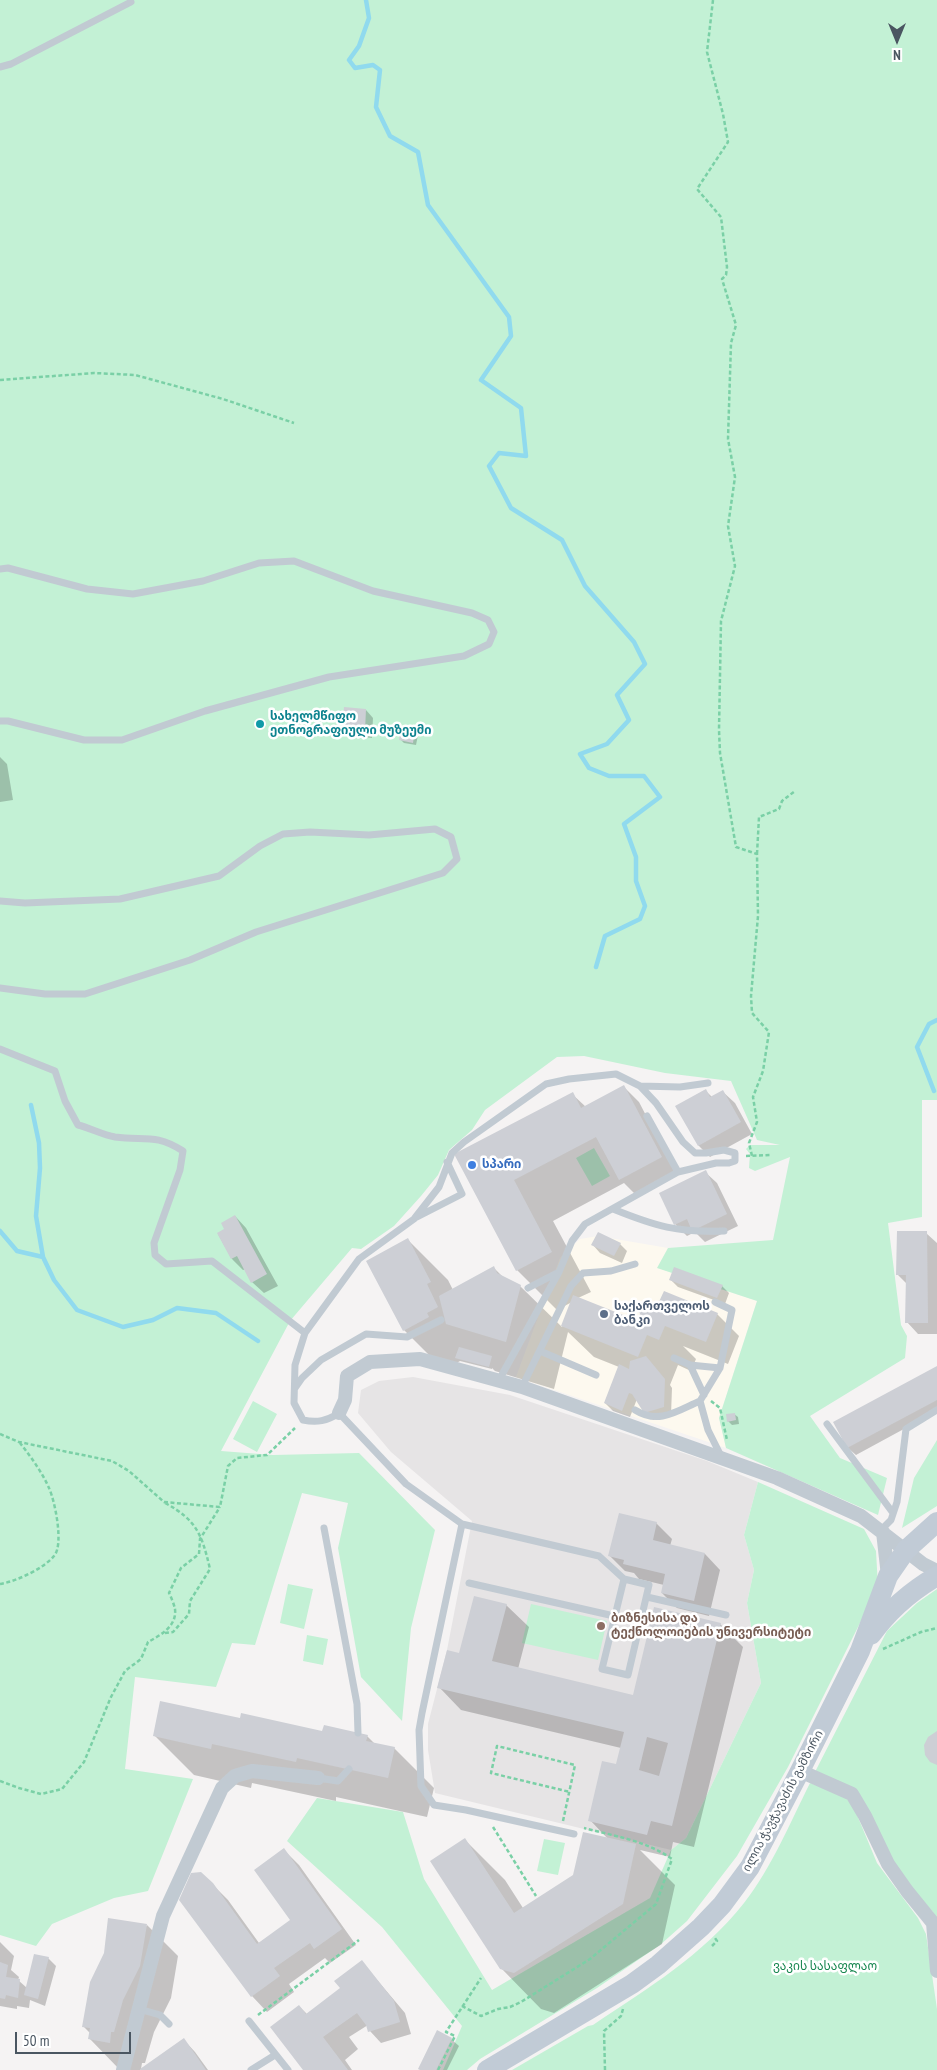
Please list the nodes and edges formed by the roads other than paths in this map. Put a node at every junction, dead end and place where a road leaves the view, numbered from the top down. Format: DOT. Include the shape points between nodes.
graph roads {
  1 [pos="131,2"];
  2 [pos="0,67"];
  3 [pos="0,569"];
  4 [pos="0,722"];
  5 [pos="0,900"];
  6 [pos="0,988"];
  7 [pos="0,1049"];
  8 [pos="708,1083"];
  9 [pos="640,1086"];
  10 [pos="648,1116"];
  11 [pos="447,1162"];
  12 [pos="678,1172"];
  13 [pos="613,1209"];
  14 [pos="414,1219"];
  15 [pos="724,1231"];
  16 [pos="635,1264"];
  17 [pos="559,1272"];
  18 [pos="528,1288"];
  19 [pos="715,1302"];
  20 [pos="441,1320"];
  21 [pos="305,1333"];
  22 [pos="540,1351"];
  23 [pos="674,1358"];
  24 [pos="690,1365"];
  25 [pos="720,1368"];
  26 [pos="596,1375"];
  27 [pos="499,1380"];
  28 [pos="522,1388"];
  29 [pos="294,1390"];
  30 [pos="702,1398"];
  31 [pos="635,1410"];
  32 [pos="937,1410"];
  33 [pos="340,1413"];
  34 [pos="827,1424"];
  35 [pos="725,1452"];
  36 [pos="894,1513"];
  37 [pos="937,1522"];
  38 [pos="462,1524"];
  39 [pos="324,1528"];
  40 [pos="882,1531"];
  41 [pos="906,1550"];
  42 [pos="937,1571"];
  43 [pos="888,1576"];
  44 [pos="937,1576"];
  45 [pos="624,1578"];
  46 [pos="469,1583"];
  47 [pos="647,1597"];
  48 [pos="726,1615"];
  49 [pos="614,1616"];
  50 [pos="860,1651"];
  51 [pos="358,1732"];
  52 [pos="349,1769"];
  53 [pos="800,1771"];
  54 [pos="318,1778"];
  55 [pos="574,1834"];
  56 [pos="937,1971"];
  57 [pos="139,2009"];
  58 [pos="249,2022"];
  59 [pos="169,2024"];
  60 [pos="275,2055"];
  61 [pos="123,2070"];
  62 [pos="251,2070"];
  63 [pos="288,2070"];
  64 [pos="487,2070"];
  1 -- 2 [label="lane"];
  3 -- 4 [label="lane" via="8,568 87,589 133,594 203,581 259,563 294,561 373,591 472,613 488,620 494,632 489,644 464,656 329,677 205,711 122,740 84,740 8,721"];
  5 -- 6 [label="lane" via="25,903 120,899 219,876 260,846 283,834 369,835 435,829 451,837 457,859 443,873 256,932 190,960 85,994 45,994"];
  7 -- 21 [label="lane" via="55,1071 65,1101 78,1124 115,1137 168,1141 182,1151 180,1170 154,1243 155,1255 166,1264 212,1261"];
  8 -- 9 [label="lane" via="680,1088"];
  9 -- 11 [label="lane" via="616,1074 546,1084 464,1142"];
  9 -- 12 [label="lane" via="695,1153 729,1150 736,1153 735,1161 729,1163"];
  10 -- 12 [label="lane"];
  11 -- 14 [label="lane" via="439,1187"];
  11 -- 14 [label="lane" via="462,1194"];
  12 -- 13 [label="lane"];
  13 -- 15 [label="lane" via="664,1228"];
  13 -- 17 [label="lane" via="585,1224 572,1242"];
  14 -- 21 [label="lane" via="359,1259"];
  16 -- 22 [label="lane" via="583,1273 571,1286"];
  17 -- 18 [label="lane"];
  17 -- 27 [label="lane"];
  19 -- 25 [label="lane" via="732,1310"];
  20 -- 29 [label="lane" via="407,1337 366,1334 321,1360"];
  21 -- 29 [label="lane" via="295,1365"];
  22 -- 26 [label="lane"];
  22 -- 28 [label="lane"];
  23 -- 24 [label="lane"];
  24 -- 25 [label="lane"];
  24 -- 30 [label="lane"];
  25 -- 30 [label="lane"];
  27 -- 28 [label="street"];
  27 -- 33 [label="street" via="420,1359 370,1362 347,1376"];
  28 -- 35 [label="street"];
  29 -- 33 [label="lane" via="294,1403 303,1420 329,1420"];
  30 -- 31 [label="lane" via="660,1418"];
  30 -- 35 [label="lane" via="708,1430"];
  32 -- 36 [label="lane" via="906,1429"];
  33 -- 38 [label="lane" via="406,1484"];
  34 -- 36 [label="lane"];
  35 -- 40 [label="street" via="861,1516"];
  36 -- 40 [label="lane"];
  37 -- 41 [label="main road"];
  38 -- 45 [label="lane" via="599,1556"];
  38 -- 55 [label="lane" via="419,1730 421,1786 434,1805"];
  39 -- 51 [label="lane" via="357,1704"];
  40 -- 41 [label="street"];
  40 -- 43 [label="street"];
  41 -- 42 [label="street"];
  41 -- 43 [label="main road"];
  43 -- 50 [label="main road"];
  44 -- 50 [label="main road" via="892,1610"];
  45 -- 47 [label="lane" via="649,1585"];
  45 -- 49 [label="lane"];
  46 -- 49 [label="lane"];
  47 -- 48 [label="lane"];
  47 -- 49 [label="lane" via="628,1675 602,1669"];
  50 -- 53 [label="main road, ილია ჭავჭავაძის გამზირი"];
  52 -- 54 [label="lane" via="338,1782"];
  53 -- 56 [label="street" via="852,1794 888,1864 933,1923"];
  53 -- 64 [label="main road, ილია ჭავჭავაძის გამზირი" via="750,1867 701,1927 632,1984"];
  54 -- 57 [label="street" via="252,1771 235,1776 222,1788 163,1916"];
  57 -- 59 [label="lane" via="160,2015"];
  57 -- 61 [label="street"];
  58 -- 60 [label="lane"];
  60 -- 62 [label="lane"];
  60 -- 63 [label="lane"];
}
